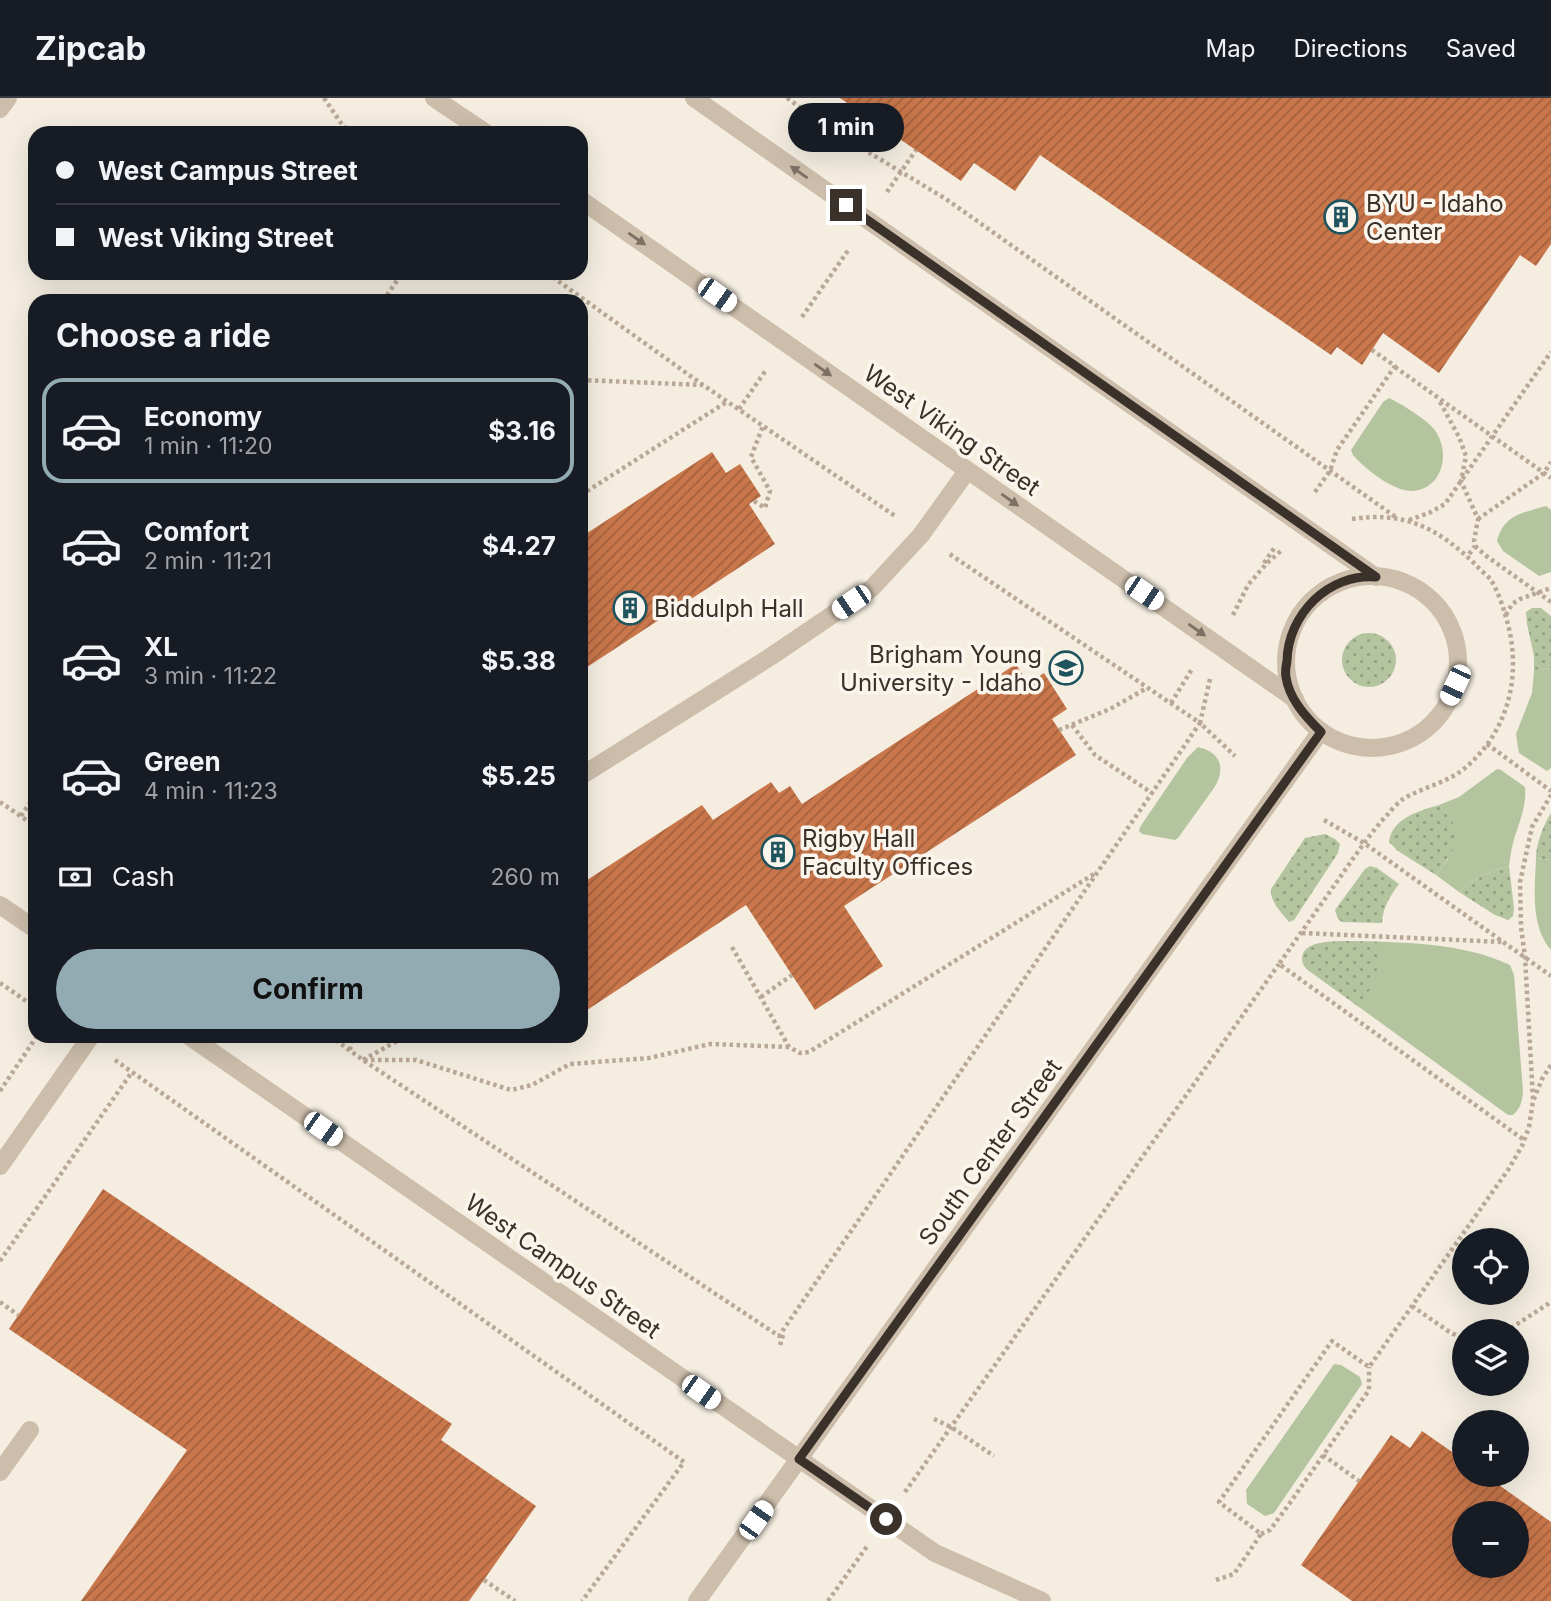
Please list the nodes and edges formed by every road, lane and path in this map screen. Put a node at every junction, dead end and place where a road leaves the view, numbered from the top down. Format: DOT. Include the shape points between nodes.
graph roads {
  1 [pos="8,98"];
  2 [pos="324,98"];
  3 [pos="435,98"];
  4 [pos="694,98"];
  5 [pos="787,98"];
  6 [pos="0,109"];
  7 [pos="343,126"];
  8 [pos="476,126"];
  9 [pos="916,150"];
  10 [pos="901,172"];
  11 [pos="588,205"];
  12 [pos="868,220"];
  13 [pos="557,280"];
  14 [pos="576,294"];
  15 [pos="588,302"];
  16 [pos="784,343"];
  17 [pos="1371,350"];
  18 [pos="1551,353"];
  19 [pos="1395,366"];
  20 [pos="588,380"];
  21 [pos="703,385"];
  22 [pos="1438,398"];
  23 [pos="728,401"];
  24 [pos="739,409"];
  25 [pos="763,426"];
  26 [pos="1492,437"];
  27 [pos="1551,462"];
  28 [pos="967,471"];
  29 [pos="1330,471"];
  30 [pos="1544,473"];
  31 [pos="1551,478"];
  32 [pos="1461,481"];
  33 [pos="588,491"];
  34 [pos="754,501"];
  35 [pos="1399,519"];
  36 [pos="1478,519"];
  37 [pos="1408,520"];
  38 [pos="1302,524"];
  39 [pos="921,535"];
  40 [pos="1475,546"];
  41 [pos="1467,556"];
  42 [pos="1376,577"];
  43 [pos="1248,585"];
  44 [pos="1551,588"];
  45 [pos="1539,593"];
  46 [pos="1551,602"];
  47 [pos="1506,616"];
  48 [pos="1219,645"];
  49 [pos="1147,688"];
  50 [pos="1295,699"];
  51 [pos="1200,723"];
  52 [pos="1072,724"];
  53 [pos="1059,730"];
  54 [pos="1321,732"];
  55 [pos="1487,744"];
  56 [pos="1235,756"];
  57 [pos="588,772"];
  58 [pos="1152,793"];
  59 [pos="1551,793"];
  60 [pos="0,802"];
  61 [pos="28,806"];
  62 [pos="21,816"];
  63 [pos="1324,820"];
  64 [pos="28,821"];
  65 [pos="1364,843"];
  66 [pos="1098,871"];
  67 [pos="0,905"];
  68 [pos="28,924"];
  69 [pos="1301,933"];
  70 [pos="1504,942"];
  71 [pos="732,947"];
  72 [pos="1525,957"];
  73 [pos="1279,964"];
  74 [pos="792,975"];
  75 [pos="1551,976"];
  76 [pos="0,983"];
  77 [pos="761,997"];
  78 [pos="28,1002"];
  79 [pos="32,1043"];
  80 [pos="86,1043"];
  81 [pos="95,1043"];
  82 [pos="199,1043"];
  83 [pos="340,1043"];
  84 [pos="351,1043"];
  85 [pos="393,1043"];
  86 [pos="789,1047"];
  87 [pos="350,1050"];
  88 [pos="363,1060"];
  89 [pos="1551,1065"];
  90 [pos="132,1072"];
  91 [pos="0,1090"];
  92 [pos="1533,1101"];
  93 [pos="1524,1140"];
  94 [pos="0,1166"];
  95 [pos="0,1261"];
  96 [pos="0,1302"];
  97 [pos="1551,1302"];
  98 [pos="1412,1306"];
  99 [pos="18,1315"];
  100 [pos="1525,1319"];
  101 [pos="786,1327"];
  102 [pos="1452,1333"];
  103 [pos="780,1345"];
  104 [pos="1370,1367"];
  105 [pos="934,1419"];
  106 [pos="951,1427"];
  107 [pos="30,1430"];
  108 [pos="1323,1455"];
  109 [pos="994,1456"];
  110 [pos="799,1459"];
  111 [pos="0,1472"];
  112 [pos="1359,1481"];
  113 [pos="886,1519"];
  114 [pos="1261,1534"];
  115 [pos="484,1580"];
  116 [pos="1216,1580"];
  117 [pos="515,1601"];
  118 [pos="582,1601"];
  119 [pos="697,1601"];
  120 [pos="828,1601"];
  121 [pos="1042,1601"];
  1 -- 6 [label="street"];
  2 -- 7 [label="path"];
  3 -- 8 [label="street"];
  12 -- 4 [label="street, one-way"];
  5 -- 10 [label="path"];
  9 -- 10 [label="path"];
  10 -- 12 [label="path"];
  10 -- 29 [label="path" via="946,199"];
  11 -- 16 [label="street, West Viking Street, one-way"];
  12 -- 16 [label="path"];
  12 -- 38 [label="street"];
  13 -- 14 [label="path"];
  15 -- 21 [label="path"];
  16 -- 24 [label="path"];
  16 -- 28 [label="street, West Viking Street, one-way"];
  17 -- 19 [label="path"];
  18 -- 26 [label="path"];
  19 -- 22 [label="path"];
  19 -- 29 [label="path" via="1337,450"];
  20 -- 21 [label="path"];
  21 -- 23 [label="path"];
  22 -- 26 [label="path"];
  22 -- 32 [label="path" via="1466,456"];
  23 -- 24 [label="path"];
  23 -- 33 [label="path"];
  24 -- 25 [label="path"];
  25 -- 34 [label="path" via="751,457 770,491 765,508"];
  25 -- 39 [label="path"];
  26 -- 30 [label="path"];
  26 -- 32 [label="path"];
  27 -- 30 [label="path"];
  28 -- 39 [label="street"];
  28 -- 48 [label="street, West Viking Street, one-way"];
  29 -- 35 [label="path"];
  29 -- 38 [label="path"];
  30 -- 31 [label="path"];
  30 -- 36 [label="path"];
  32 -- 36 [label="path"];
  32 -- 37 [label="path" via="1445,503"];
  35 -- 37 [label="path"];
  35 -- 38 [label="path" via="1366,517"];
  36 -- 40 [label="path"];
  37 -- 41 [label="path"];
  38 -- 42 [label="street"];
  38 -- 43 [label="path"];
  38 -- 43 [label="path"];
  39 -- 49 [label="path"];
  39 -- 57 [label="street" via="872,588"];
  40 -- 41 [label="path"];
  40 -- 45 [label="path"];
  41 -- 47 [label="path" via="1490,580"];
  42 -- 50 [label="street" via="1335,584 1312,601 1295,624 1286,678"];
  42 -- 54 [label="street" via="1416,589 1438,607 1452,631 1458,658 1455,685 1444,711 1425,730 1401,744 1346,745"];
  43 -- 48 [label="path"];
  44 -- 45 [label="path"];
  45 -- 46 [label="path"];
  45 -- 47 [label="path" via="1512,604"];
  47 -- 55 [label="path" via="1514,677 1508,705"];
  48 -- 50 [label="street, West Viking Street"];
  48 -- 51 [label="path"];
  49 -- 51 [label="path"];
  49 -- 52 [label="path"];
  50 -- 54 [label="street"];
  51 -- 56 [label="path"];
  51 -- 58 [label="path"];
  52 -- 53 [label="path"];
  52 -- 58 [label="path" via="1095,755"];
  54 -- 110 [label="street, South Center Street"];
  55 -- 59 [label="path"];
  55 -- 65 [label="path" via="1464,769 1403,800"];
  58 -- 66 [label="path"];
  59 -- 72 [label="path" via="1532,827 1520,882"];
  60 -- 62 [label="path"];
  61 -- 62 [label="path"];
  62 -- 64 [label="path"];
  63 -- 65 [label="path"];
  65 -- 69 [label="path"];
  65 -- 70 [label="path"];
  66 -- 86 [label="path" via="809,1052"];
  66 -- 101 [label="path"];
  67 -- 68 [label="street"];
  69 -- 70 [label="path"];
  69 -- 73 [label="path"];
  70 -- 72 [label="path"];
  71 -- 77 [label="path"];
  72 -- 75 [label="path"];
  72 -- 92 [label="path"];
  73 -- 93 [label="path"];
  73 -- 106 [label="path"];
  74 -- 77 [label="path"];
  76 -- 78 [label="path"];
  77 -- 86 [label="path"];
  79 -- 91 [label="path"];
  80 -- 94 [label="street"];
  81 -- 90 [label="path"];
  82 -- 110 [label="street, West Campus Street"];
  83 -- 87 [label="path"];
  84 -- 87 [label="path"];
  85 -- 88 [label="path"];
  86 -- 88 [label="path" via="710,1044 649,1058 570,1064 532,1085 511,1090 416,1060"];
  87 -- 88 [label="path"];
  88 -- 101 [label="path" via="779,1336"];
  89 -- 92 [label="path"];
  90 -- 95 [label="path"];
  90 -- 118 [label="path" via="684,1462"];
  92 -- 93 [label="path"];
  93 -- 98 [label="path" via="1508,1170"];
  96 -- 99 [label="path"];
  97 -- 100 [label="path"];
  98 -- 102 [label="path"];
  98 -- 104 [label="path"];
  101 -- 103 [label="path"];
  104 -- 108 [label="path" via="1369,1391"];
  104 -- 114 [label="path" via="1332,1341 1219,1502"];
  105 -- 106 [label="path"];
  106 -- 109 [label="path"];
  106 -- 113 [label="path"];
  107 -- 111 [label="street"];
  108 -- 112 [label="path"];
  108 -- 114 [label="path" via="1270,1530"];
  110 -- 113 [label="street, West Campus Street"];
  110 -- 119 [label="street, South Center Street"];
  113 -- 120 [label="path"];
  113 -- 121 [label="street, West Campus Street" via="935,1553"];
  114 -- 116 [label="path" via="1234,1574"];
  115 -- 117 [label="path"];
}
